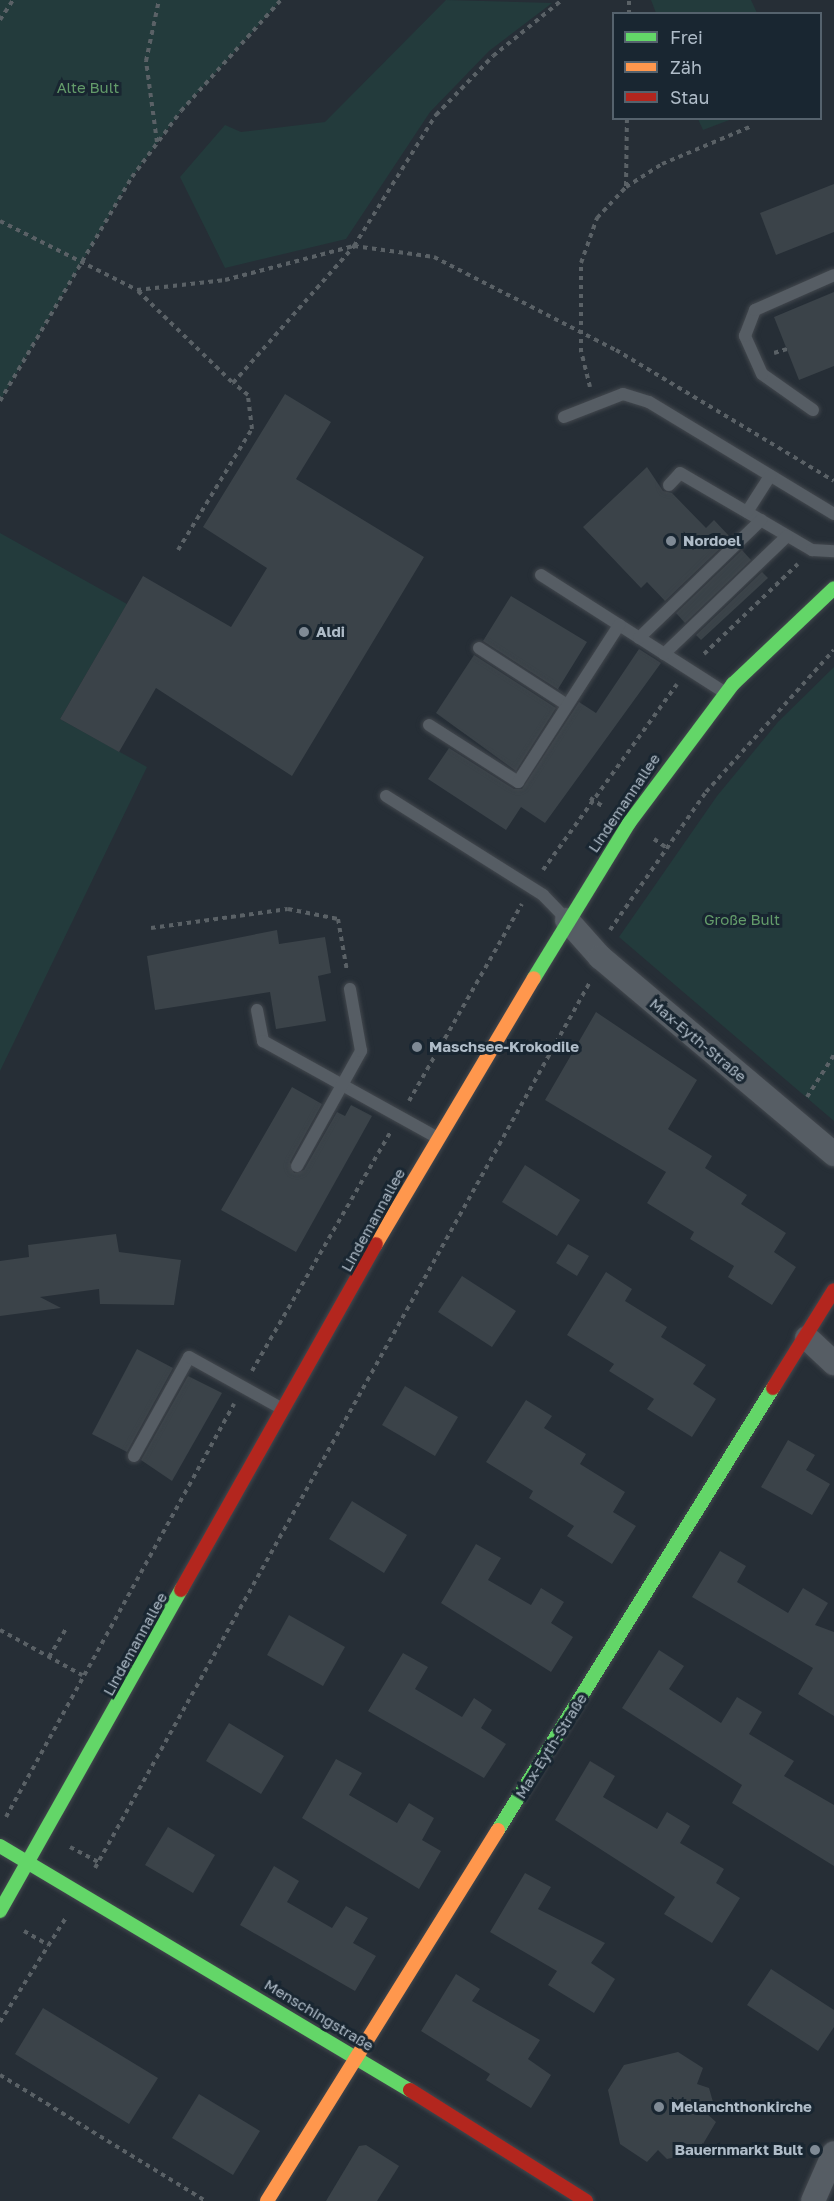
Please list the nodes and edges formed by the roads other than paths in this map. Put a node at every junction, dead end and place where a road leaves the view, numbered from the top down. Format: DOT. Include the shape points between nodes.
graph roads {
  1 [pos="834,275"];
  2 [pos="813,410"];
  3 [pos="564,417"];
  4 [pos="770,476"];
  5 [pos="669,485"];
  6 [pos="747,512"];
  7 [pos="834,514"];
  8 [pos="761,520"];
  9 [pos="787,536"];
  10 [pos="834,551"];
  11 [pos="541,575"];
  12 [pos="834,588"];
  13 [pos="619,625"];
  14 [pos="639,638"];
  15 [pos="479,648"];
  16 [pos="664,654"];
  17 [pos="725,693"];
  18 [pos="567,705"];
  19 [pos="429,725"];
  20 [pos="386,796"];
  21 [pos="567,921"];
  22 [pos="350,989"];
  23 [pos="257,1010"];
  24 [pos="343,1085"];
  25 [pos="438,1137"];
  26 [pos="834,1154"];
  27 [pos="297,1166"];
  28 [pos="834,1290"];
  29 [pos="807,1338"];
  30 [pos="834,1363"];
  31 [pos="285,1410"];
  32 [pos="134,1456"];
  33 [pos="0,1846"];
  34 [pos="30,1863"];
  35 [pos="0,1911"];
  36 [pos="356,2056"];
  37 [pos="834,2153"];
  38 [pos="267,2201"];
  39 [pos="586,2201"];
  40 [pos="813,2201"];
  1 -- 2 [label="lane" via="755,310 746,336 762,374"];
  3 -- 4 [label="lane" via="623,394 649,402"];
  4 -- 6 [label="lane"];
  4 -- 7 [label="lane"];
  5 -- 6 [label="lane" via="680,473"];
  6 -- 8 [label="lane"];
  8 -- 9 [label="lane"];
  8 -- 14 [label="lane"];
  9 -- 10 [label="lane" via="812,550"];
  9 -- 16 [label="lane"];
  11 -- 13 [label="lane"];
  12 -- 17 [label="street, Lindemannallee"];
  13 -- 14 [label="lane"];
  13 -- 18 [label="lane"];
  14 -- 16 [label="lane"];
  15 -- 18 [label="lane"];
  16 -- 17 [label="lane"];
  17 -- 21 [label="street, Lindemannallee" via="673,759"];
  18 -- 19 [label="lane" via="518,782"];
  20 -- 21 [label="lane" via="543,895"];
  21 -- 25 [label="street, Lindemannallee"];
  21 -- 26 [label="street, Max-Eyth-Straße" via="600,957"];
  22 -- 24 [label="lane" via="361,1051"];
  23 -- 24 [label="lane" via="263,1041"];
  24 -- 25 [label="lane"];
  24 -- 27 [label="lane"];
  25 -- 31 [label="street, Lindemannallee"];
  28 -- 29 [label="street, Max-Eyth-Straße"];
  29 -- 30 [label="street"];
  29 -- 36 [label="street, Max-Eyth-Straße"];
  31 -- 32 [label="lane" via="189,1357"];
  31 -- 34 [label="street, Lindemannallee"];
  33 -- 34 [label="street, Menschingstraße"];
  34 -- 35 [label="street, Lindemannallee"];
  34 -- 36 [label="street, Menschingstraße"];
  36 -- 38 [label="street, Max-Eyth-Straße"];
  36 -- 39 [label="street, Menschingstraße"];
  37 -- 40 [label="street"];
}
